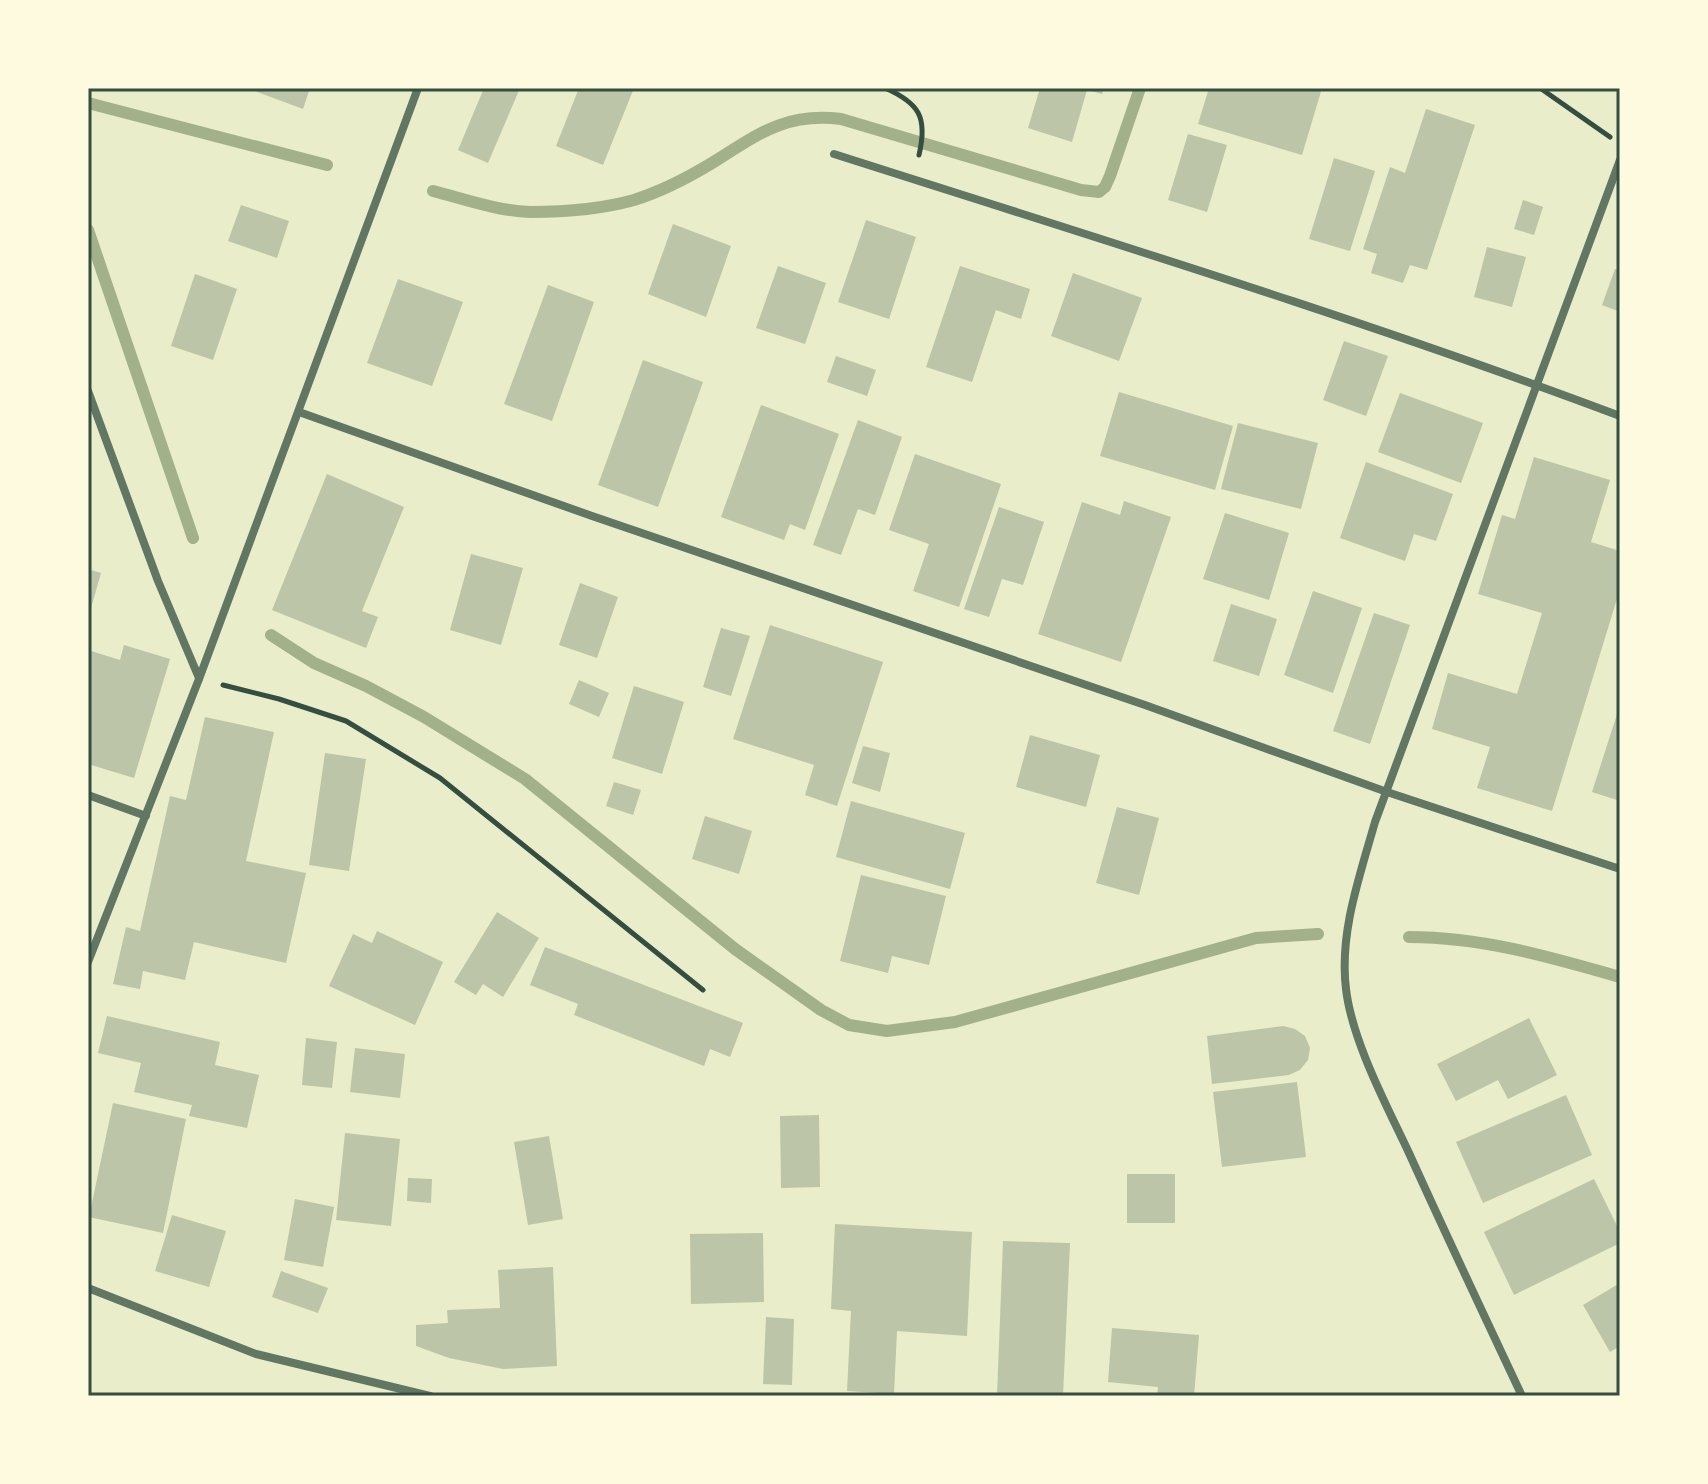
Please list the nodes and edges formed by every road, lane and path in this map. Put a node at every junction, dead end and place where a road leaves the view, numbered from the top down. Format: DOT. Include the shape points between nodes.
graph roads {
  1 [pos="418,88"];
  2 [pos="885,88"];
  3 [pos="1540,88"];
  4 [pos="1620,145"];
  5 [pos="834,154"];
  6 [pos="1620,160"];
  7 [pos="912,179"];
  8 [pos="1537,384"];
  9 [pos="88,391"];
  10 [pos="299,412"];
  11 [pos="1620,416"];
  12 [pos="199,679"];
  13 [pos="1387,792"];
  14 [pos="88,795"];
  15 [pos="146,816"];
  16 [pos="1620,869"];
  17 [pos="88,962"];
  18 [pos="703,990"];
  19 [pos="88,1288"];
  20 [pos="430,1396"];
  21 [pos="1522,1396"];
  1 -- 10 [label="street"];
  2 -- 7 [label="path" via="911,101 919,113 922,141"];
  3 -- 4 [label="path"];
  5 -- 7 [label="street"];
  6 -- 8 [label="street"];
  7 -- 8 [label="street"];
  8 -- 11 [label="street"];
  8 -- 13 [label="street"];
  9 -- 12 [label="street"];
  10 -- 12 [label="street"];
  10 -- 13 [label="street"];
  12 -- 15 [label="street"];
  12 -- 18 [label="path" via="346,721 440,778"];
  13 -- 16 [label="street"];
  13 -- 21 [label="street" via="1355,892 1345,950 1346,990 1382,1095"];
  14 -- 15 [label="street"];
  15 -- 17 [label="street"];
  19 -- 20 [label="street" via="256,1354"];
}
